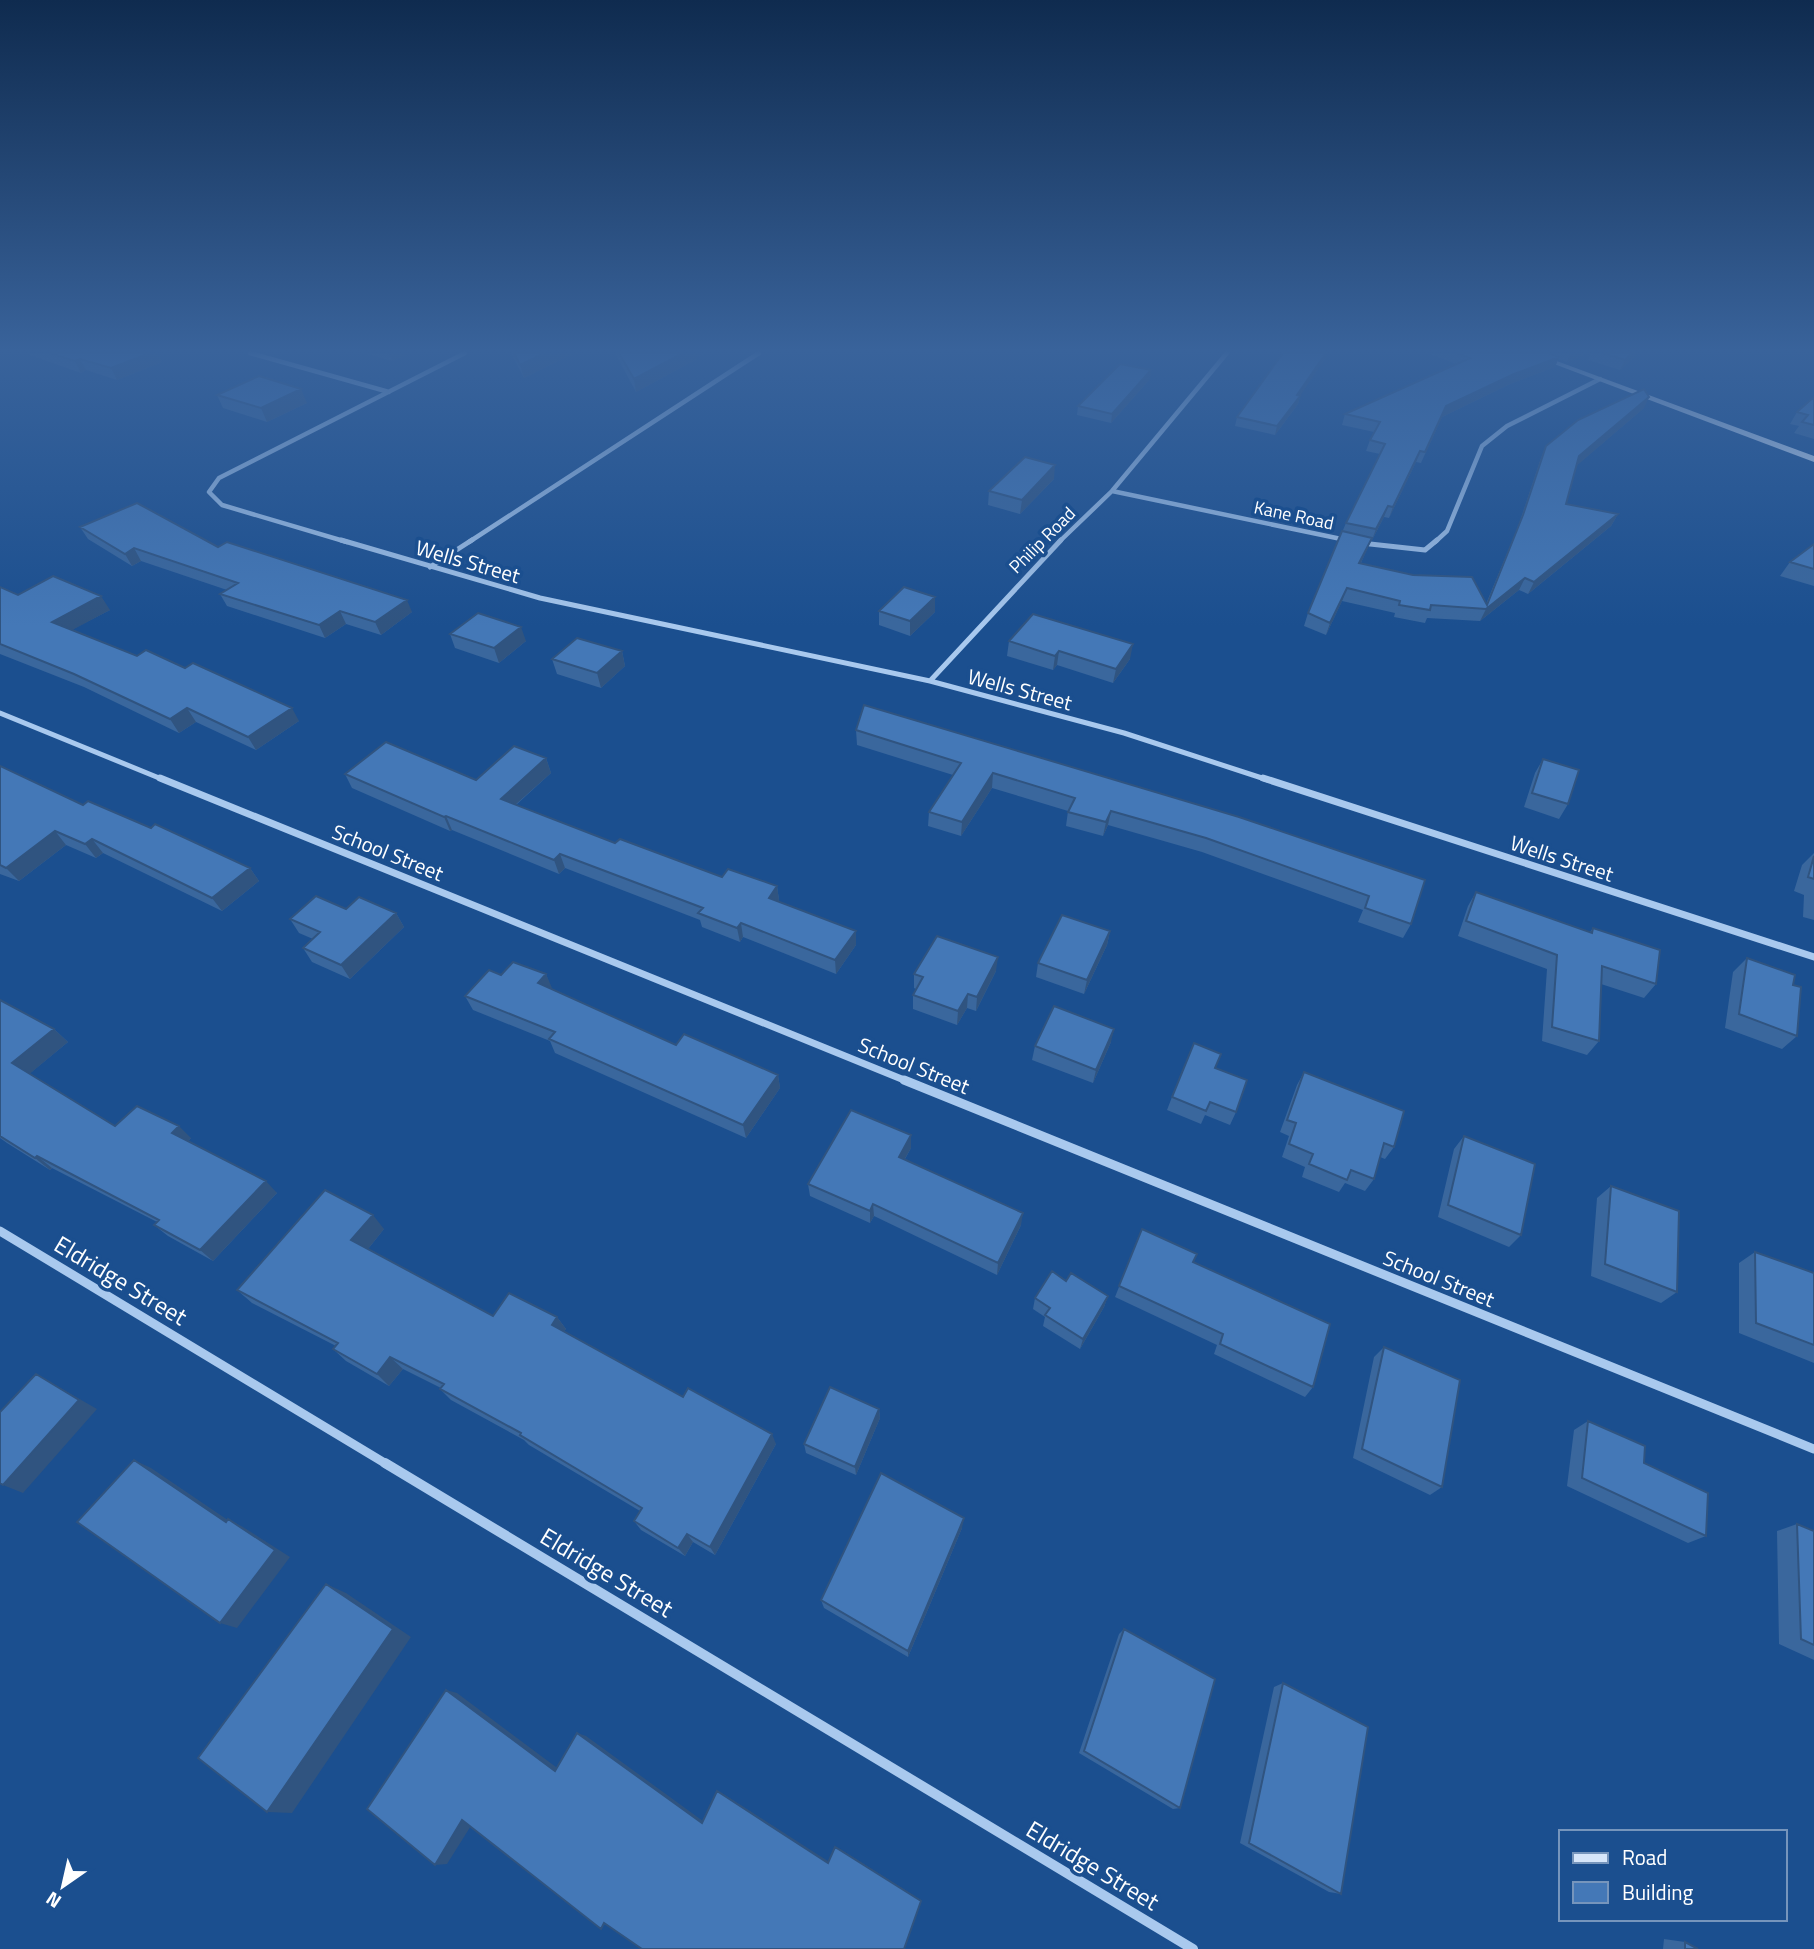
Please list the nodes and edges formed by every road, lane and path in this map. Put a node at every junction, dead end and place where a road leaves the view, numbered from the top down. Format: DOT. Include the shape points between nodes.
graph roads {
  1 [pos="286,444"];
  2 [pos="619,444"];
  3 [pos="1151,444"];
  4 [pos="1485,444"];
  5 [pos="1774,444"];
  6 [pos="1814,459"];
  7 [pos="1112,491"];
  8 [pos="430,566"];
  9 [pos="930,681"];
  10 [pos="0,713"];
  11 [pos="1814,957"];
  12 [pos="0,1231"];
  13 [pos="1814,1449"];
  14 [pos="1193,1949"];
  1 -- 8 [label="street, Wells Street" via="219,478 209,492 222,505"];
  2 -- 8 [label="street"];
  3 -- 7 [label="street, Philip Road"];
  4 -- 7 [label="street, Kane Road" via="1447,531 1425,550 1376,546"];
  5 -- 6 [label="main road"];
  7 -- 9 [label="street, Philip Road" via="1039,561"];
  8 -- 9 [label="street, Wells Street" via="540,598"];
  9 -- 11 [label="street, Wells Street" via="1124,733"];
  10 -- 13 [label="street, School Street"];
  12 -- 14 [label="street, Eldridge Street"];
}
